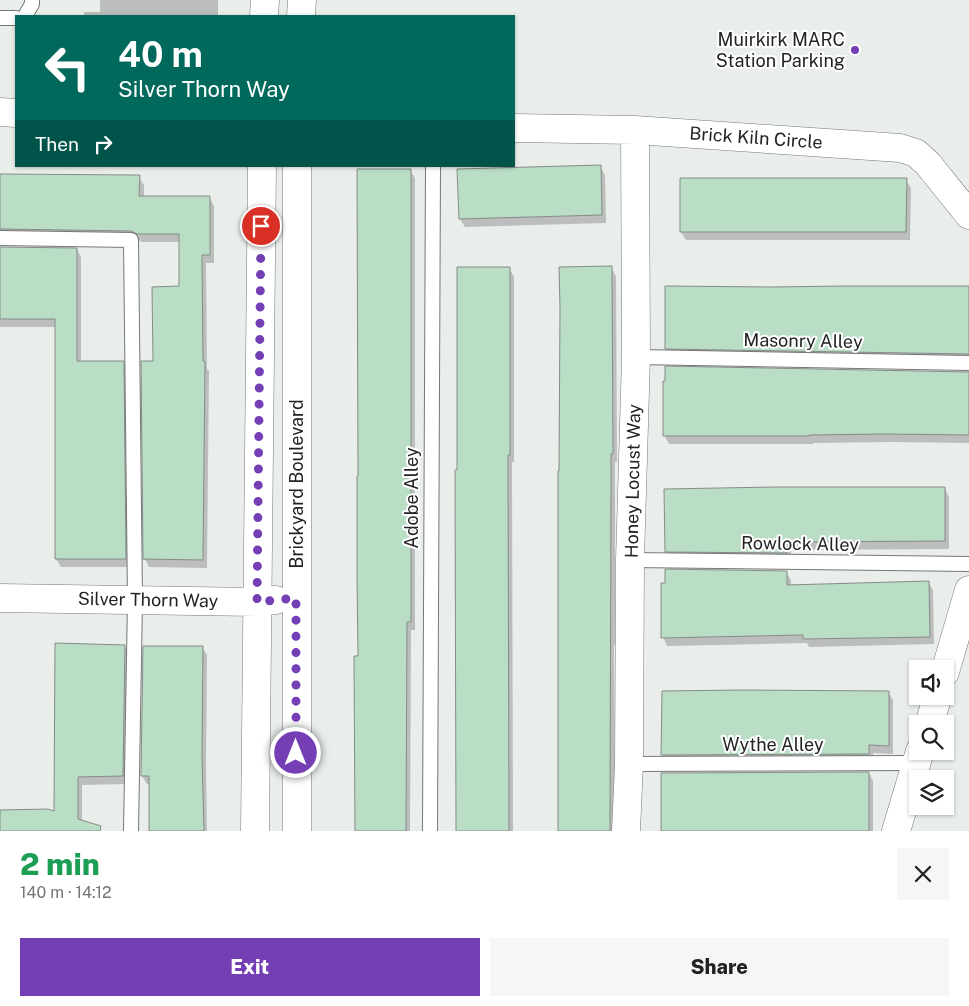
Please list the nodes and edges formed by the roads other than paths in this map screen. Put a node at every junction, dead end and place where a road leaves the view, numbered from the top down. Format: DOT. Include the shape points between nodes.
graph roads {
  1 [pos="32,0"];
  2 [pos="264,0"];
  3 [pos="302,0"];
  4 [pos="26,15"];
  5 [pos="264,15"];
  6 [pos="301,15"];
  7 [pos="0,18"];
  8 [pos="15,18"];
  9 [pos="0,112"];
  10 [pos="15,112"];
  11 [pos="515,128"];
  12 [pos="635,130"];
  13 [pos="262,167"];
  14 [pos="297,167"];
  15 [pos="433,167"];
  16 [pos="969,215"];
  17 [pos="0,238"];
  18 [pos="636,357"];
  19 [pos="969,363"];
  20 [pos="630,560"];
  21 [pos="969,564"];
  22 [pos="969,590"];
  23 [pos="0,598"];
  24 [pos="296,598"];
  25 [pos="136,600"];
  26 [pos="257,602"];
  27 [pos="949,660"];
  28 [pos="909,757"];
  29 [pos="917,760"];
  30 [pos="629,764"];
  31 [pos="131,831"];
  32 [pos="256,831"];
  33 [pos="297,831"];
  34 [pos="430,831"];
  35 [pos="626,831"];
  36 [pos="896,831"];
  1 -- 4 [label="lane"];
  2 -- 5 [label="street"];
  3 -- 6 [label="street"];
  7 -- 8 [label="lane"];
  9 -- 10 [label="street"];
  11 -- 12 [label="street, Brick Kiln Circle"];
  12 -- 16 [label="street, Brick Kiln Circle" via="900,148 916,153 928,164"];
  12 -- 18 [label="street, Honey Locust Way"];
  13 -- 26 [label="street"];
  14 -- 24 [label="street, Brickyard Boulevard"];
  15 -- 34 [label="lane, Adobe Alley"];
  17 -- 25 [label="lane" via="131,240"];
  18 -- 19 [label="lane, Masonry Alley"];
  18 -- 20 [label="street, Honey Locust Way"];
  20 -- 21 [label="lane, Rowlock Alley"];
  20 -- 30 [label="street, Honey Locust Way"];
  22 -- 27 [label="street"];
  23 -- 25 [label="street, Silver Thorn Way"];
  24 -- 26 [label="street, Silver Thorn Way"];
  24 -- 33 [label="street, Brickyard Boulevard"];
  25 -- 26 [label="street, Silver Thorn Way"];
  25 -- 31 [label="lane"];
  26 -- 32 [label="street"];
  28 -- 30 [label="lane, Wythe Alley"];
  29 -- 36 [label="street"];
  30 -- 35 [label="street, Honey Locust Way"];
}
